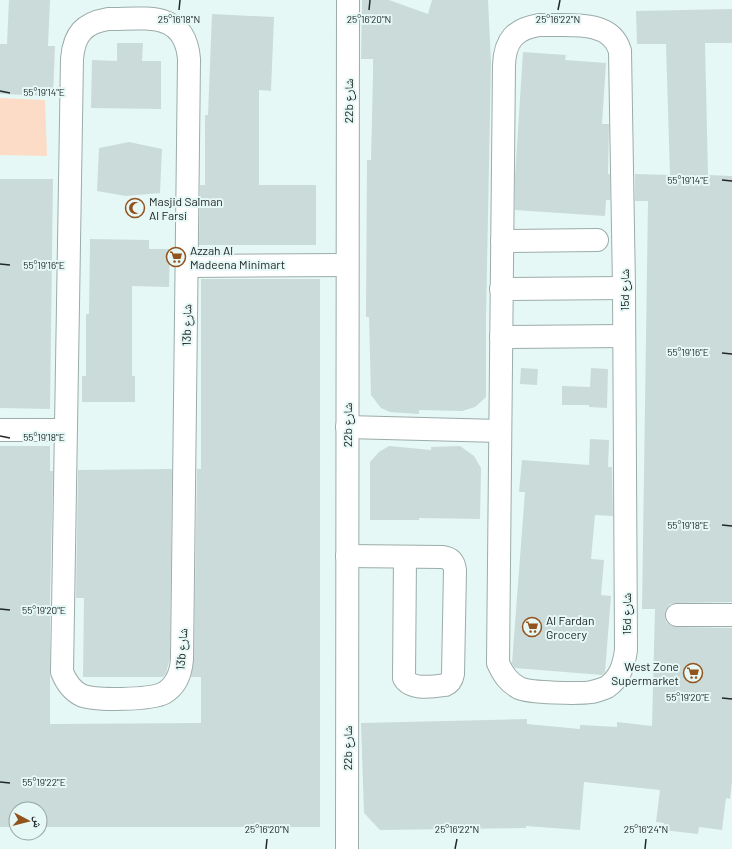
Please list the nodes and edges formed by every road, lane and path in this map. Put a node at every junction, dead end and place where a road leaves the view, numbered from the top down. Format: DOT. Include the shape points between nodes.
graph roads {
  1 [pos="348,0"];
  2 [pos="597,240"];
  3 [pos="502,241"];
  4 [pos="347,265"];
  5 [pos="187,266"];
  6 [pos="624,288"];
  7 [pos="501,289"];
  8 [pos="624,336"];
  9 [pos="501,337"];
  10 [pos="347,427"];
  11 [pos="0,430"];
  12 [pos="66,430"];
  13 [pos="500,431"];
  14 [pos="347,556"];
  15 [pos="405,557"];
  16 [pos="677,615"];
  17 [pos="732,615"];
  18 [pos="346,849"];
  1 -- 4 [label="street, 22b شارع"];
  2 -- 3 [label="street"];
  3 -- 6 [label="street, 15d شارع" via="504,53 509,42 527,27 599,28 610,34 618,43 620,51"];
  3 -- 7 [label="street, 15d شارع"];
  4 -- 5 [label="street"];
  4 -- 10 [label="street, 22b شارع"];
  5 -- 12 [label="street, 13b شارع" via="188,47 183,35 163,20 97,21 86,27 78,36 73,47 72,59"];
  5 -- 12 [label="street, 13b شارع" via="182,659 181,672 174,684 164,693 152,697 82,696 69,686 62,672"];
  6 -- 7 [label="street"];
  6 -- 8 [label="street, 15d شارع"];
  7 -- 9 [label="street, 15d شارع"];
  8 -- 9 [label="street"];
  8 -- 13 [label="street, 15d شارع" via="626,650 624,664 617,677 606,687 593,692 531,691 510,682 500,668"];
  9 -- 13 [label="street, 15d شارع"];
  10 -- 13 [label="street"];
  10 -- 14 [label="street, 22b شارع"];
  11 -- 12 [label="street"];
  14 -- 15 [label="street"];
  14 -- 18 [label="street, 22b شارع"];
  15 -- 15 [label="street" via="447,558 454,565 453,674 452,679 445,685 414,686 404,678"];
  16 -- 17 [label="street"];
}
